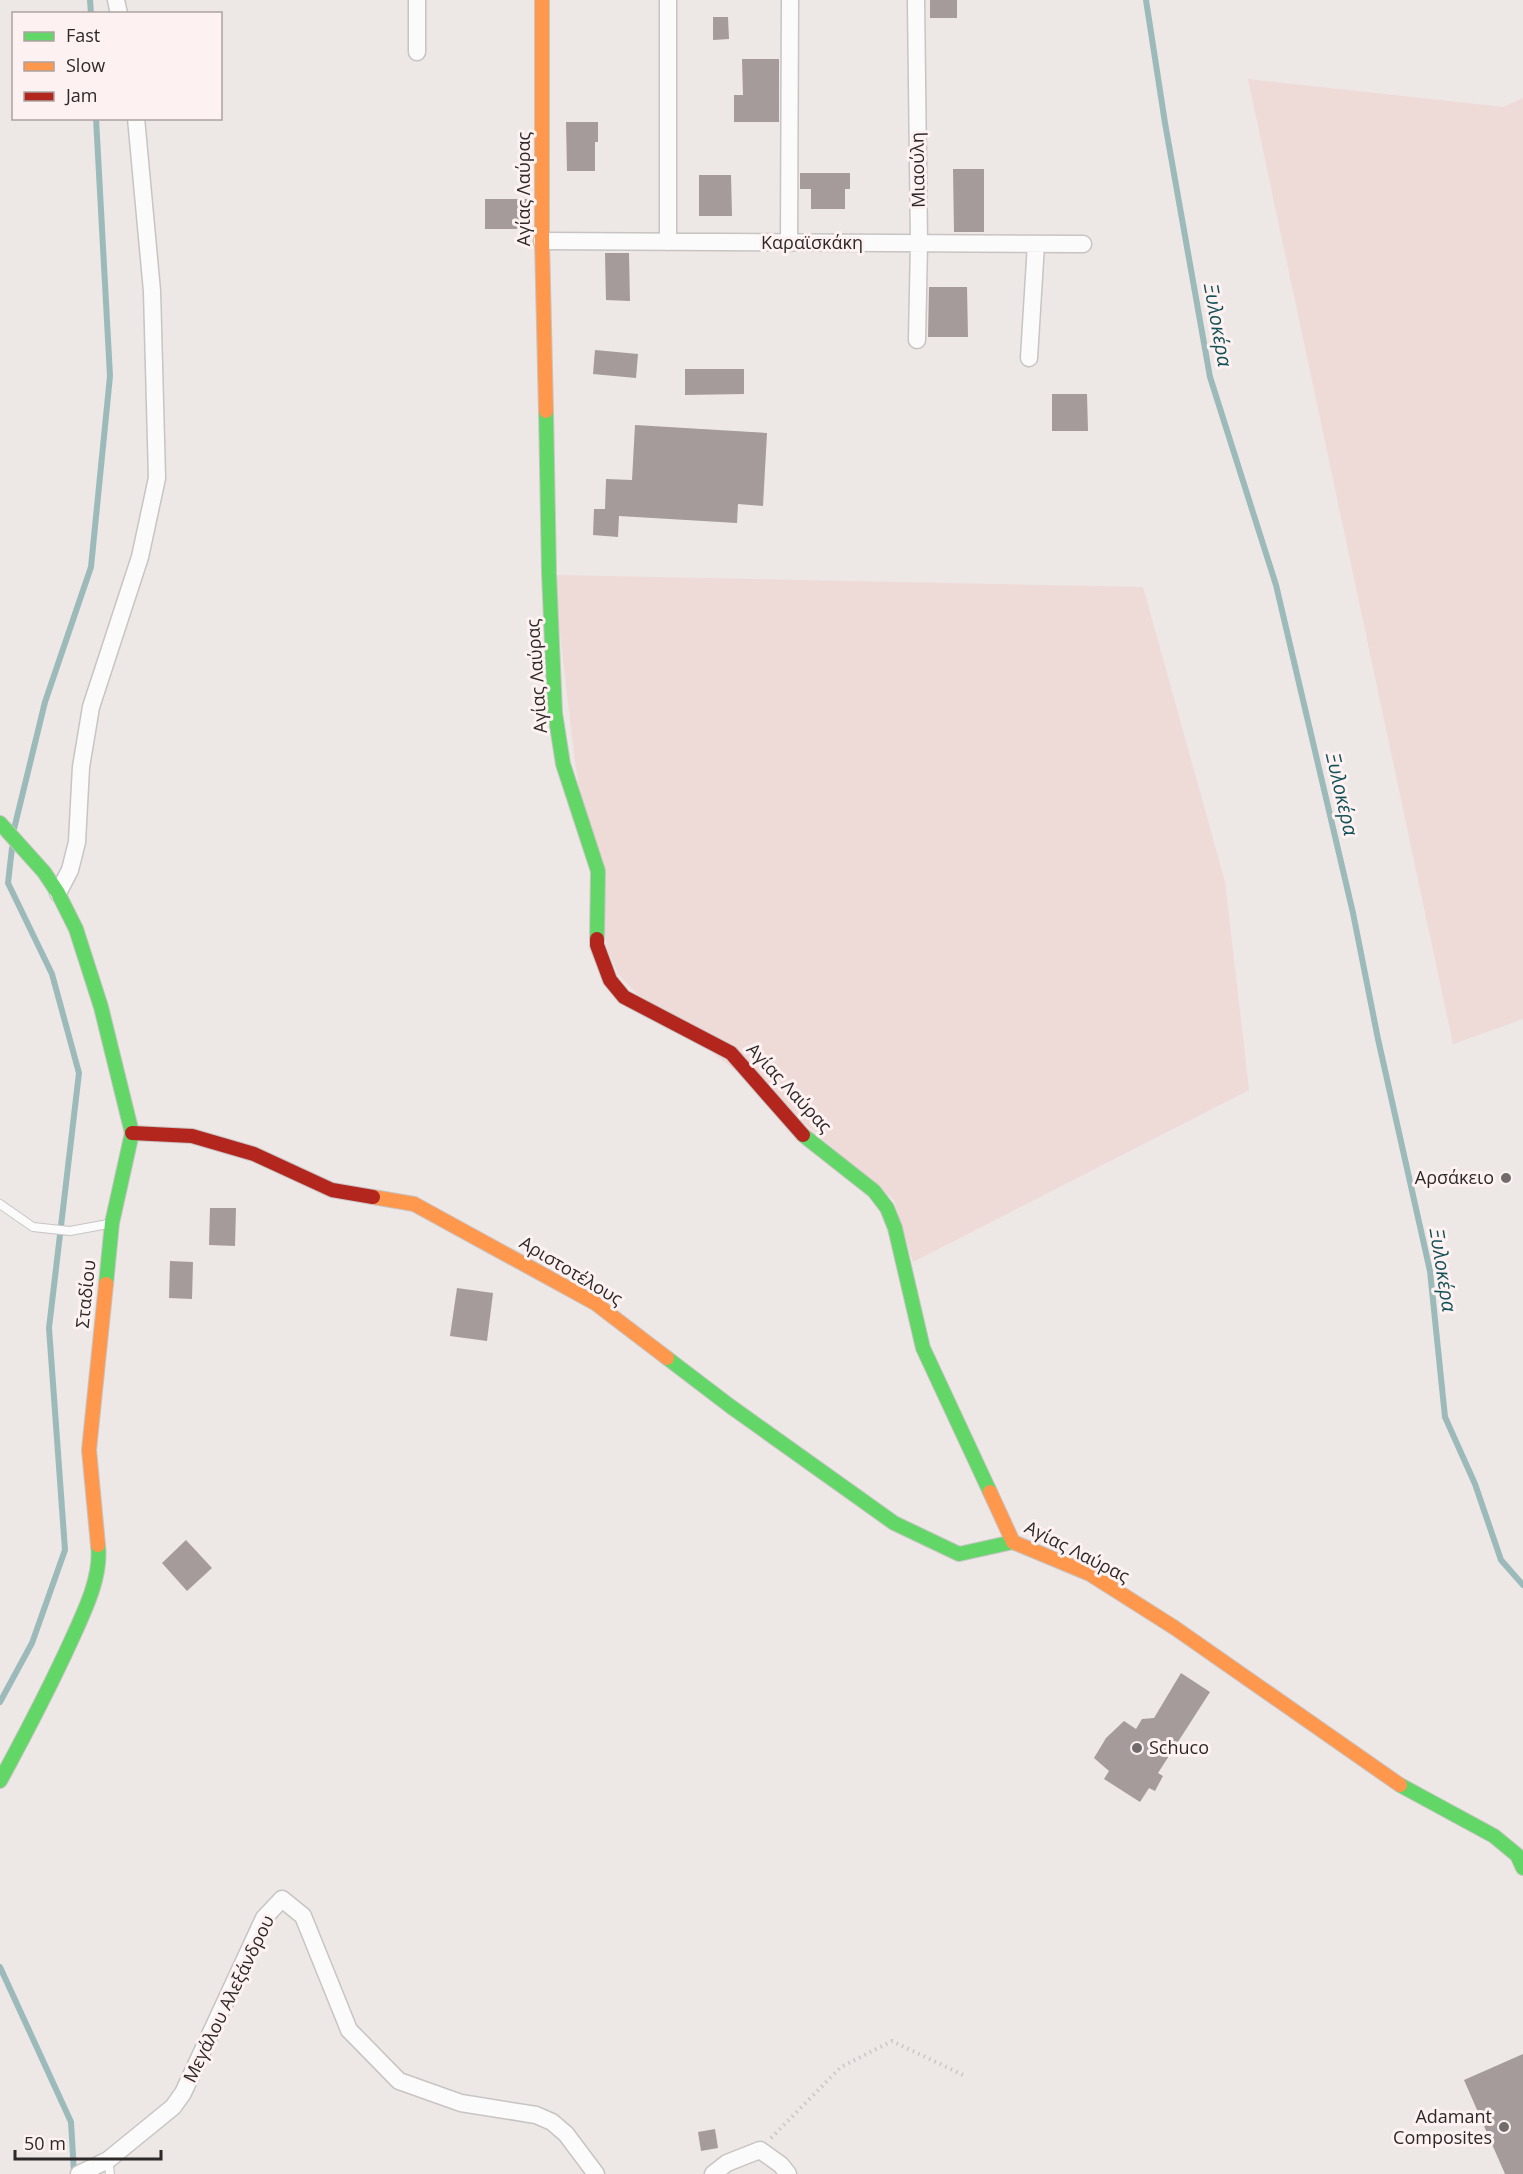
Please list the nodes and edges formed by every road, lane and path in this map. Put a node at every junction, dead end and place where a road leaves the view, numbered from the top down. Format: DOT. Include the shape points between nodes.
graph roads {
  1 [pos="417,0"];
  2 [pos="542,0"];
  3 [pos="668,0"];
  4 [pos="790,0"];
  5 [pos="916,0"];
  6 [pos="417,52"];
  7 [pos="136,120"];
  8 [pos="542,241"];
  9 [pos="668,242"];
  10 [pos="789,243"];
  11 [pos="920,243"];
  12 [pos="1036,244"];
  13 [pos="1083,244"];
  14 [pos="917,340"];
  15 [pos="1029,358"];
  16 [pos="1,825"];
  17 [pos="58,893"];
  18 [pos="132,1133"];
  19 [pos="0,1204"];
  20 [pos="112,1223"];
  21 [pos="1013,1542"];
  22 [pos="0,1781"];
  23 [pos="1523,1868"];
  24 [pos="963,2075"];
  25 [pos="760,2150"];
  26 [pos="109,2167"];
  27 [pos="83,2172"];
  28 [pos="596,2174"];
  29 [pos="713,2174"];
  30 [pos="788,2174"];
  1 -- 6 [label="street"];
  2 -- 8 [label="street, Αγίας Λαύρας"];
  3 -- 9 [label="street"];
  4 -- 10 [label="street"];
  5 -- 11 [label="street, Μιαούλη"];
  7 -- 17 [label="street" via="152,291 157,478 140,557 91,707 81,767 74,859"];
  8 -- 9 [label="street, Καραϊσκάκη"];
  8 -- 21 [label="street, Αγίας Λαύρας" via="555,713 562,764 598,871 597,945 610,980 624,997 731,1053 801,1133 874,1191 887,1208 923,1348"];
  9 -- 10 [label="street, Καραϊσκάκη"];
  10 -- 11 [label="street, Καραϊσκάκη"];
  11 -- 12 [label="street, Καραϊσκάκη"];
  11 -- 14 [label="street, Μιαούλη"];
  12 -- 13 [label="street, Καραϊσκάκη"];
  12 -- 15 [label="street"];
  16 -- 17 [label="street, Σταδίου"];
  17 -- 18 [label="street, Σταδίου" via="76,929 101,1007"];
  18 -- 20 [label="street, Σταδίου"];
  18 -- 21 [label="street, Αριστοτέλους" via="192,1136 254,1154 332,1190 414,1204 595,1303 894,1523 959,1554"];
  19 -- 20 [label="lane" via="33,1227 70,1231"];
  20 -- 22 [label="street, Σταδίου" via="88,1450 100,1560 85,1609 48,1692"];
  21 -- 23 [label="street, Αγίας Λαύρας" via="1090,1574 1175,1628 1397,1783 1494,1836 1517,1855"];
  24 -- 25 [label="path" via="892,2041 841,2067"];
  25 -- 29 [label="street" via="727,2163"];
  25 -- 30 [label="street"];
  26 -- 27 [label="street, Μεγάλου Αλεξάνδρου"];
  26 -- 28 [label="street, Μεγάλου Αλεξάνδρου" via="183,2093 264,1918 282,1899 303,1916 349,2030 399,2080 461,2103 536,2115 552,2122"];
}
